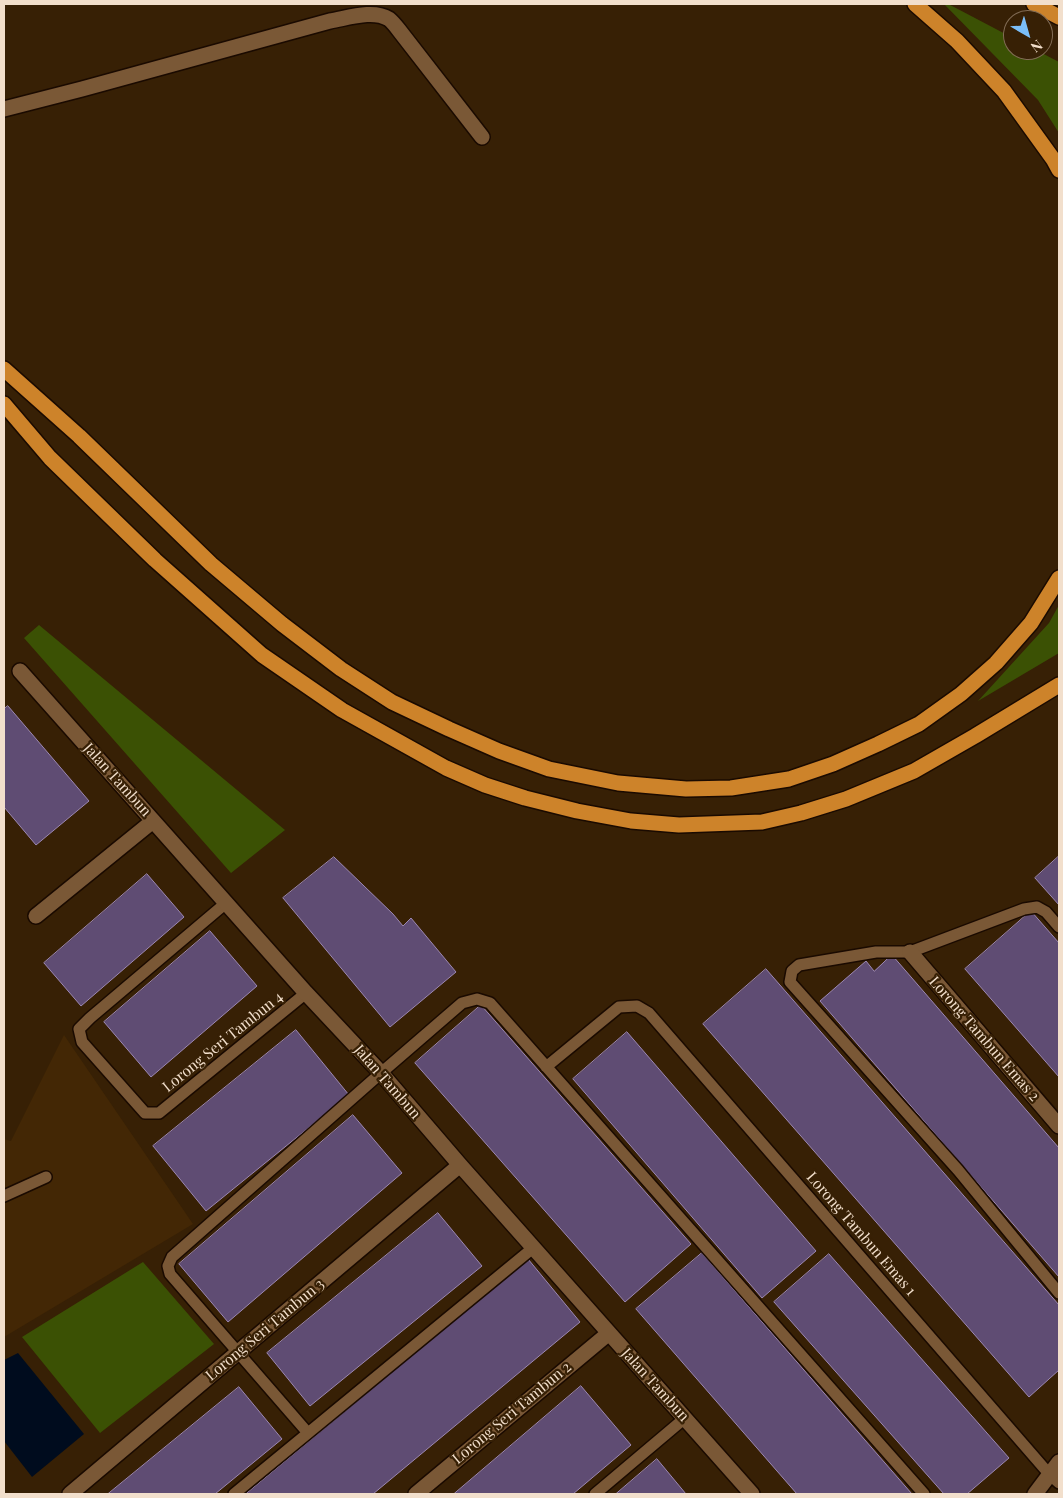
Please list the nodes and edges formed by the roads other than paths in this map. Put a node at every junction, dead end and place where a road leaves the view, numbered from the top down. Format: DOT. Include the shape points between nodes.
graph roads {
  1 [pos="915,4"];
  2 [pos="1034,4"];
  3 [pos="1059,17"];
  4 [pos="4,108"];
  5 [pos="482,137"];
  6 [pos="1059,170"];
  7 [pos="4,369"];
  8 [pos="4,404"];
  9 [pos="1059,578"];
  10 [pos="20,671"];
  11 [pos="1059,685"];
  12 [pos="153,820"];
  13 [pos="226,903"];
  14 [pos="36,916"];
  15 [pos="1059,927"];
  16 [pos="910,952"];
  17 [pos="306,993"];
  18 [pos="546,1067"];
  19 [pos="381,1073"];
  20 [pos="1059,1126"];
  21 [pos="460,1165"];
  22 [pos="46,1177"];
  23 [pos="4,1196"];
  24 [pos="534,1248"];
  25 [pos="1059,1293"];
  26 [pos="609,1333"];
  27 [pos="238,1353"];
  28 [pos="685,1418"];
  29 [pos="308,1433"];
  30 [pos="1059,1462"];
  31 [pos="1054,1479"];
  32 [pos="70,1494"];
  33 [pos="234,1494"];
  34 [pos="416,1494"];
  35 [pos="595,1494"];
  36 [pos="752,1494"];
  37 [pos="924,1494"];
  38 [pos="1036,1494"];
  1 -- 6 [label="highway" via="957,41 1004,91 1054,158"];
  2 -- 3 [label="highway"];
  4 -- 5 [label="street" via="330,21 379,14 391,20"];
  7 -- 9 [label="highway" via="79,436 211,564 341,668 392,702 499,751 549,768 618,783 686,789 731,788 789,779 878,744 919,724 961,694 996,663 1032,624"];
  8 -- 11 [label="highway" via="50,458 155,560 262,655 342,710 446,768 485,784 577,811 631,821 679,825 762,822 801,813 914,771"];
  10 -- 12 [label="street, Jalan Tambun"];
  12 -- 13 [label="street, Jalan Tambun"];
  12 -- 14 [label="street"];
  13 -- 17 [label="street, Jalan Tambun"];
  13 -- 17 [label="lane, Lorong Seri Tambun 4" via="79,1029 82,1042 145,1113 159,1113"];
  15 -- 16 [label="lane" via="1037,907 1024,909"];
  16 -- 20 [label="street, Lorong Tambun Emas 2"];
  16 -- 25 [label="lane" via="876,952 799,965 792,971 790,982 958,1170"];
  17 -- 19 [label="street, Jalan Tambun"];
  18 -- 19 [label="lane" via="490,1004 477,999 462,1003"];
  18 -- 31 [label="lane, Lorong Tambun Emas 1" via="619,1007 637,1006 649,1013"];
  18 -- 37 [label="lane"];
  19 -- 21 [label="street, Jalan Tambun"];
  19 -- 27 [label="lane" via="172,1257 168,1266 170,1274"];
  21 -- 24 [label="street, Jalan Tambun"];
  21 -- 27 [label="street, Lorong Seri Tambun 3"];
  22 -- 23 [label="lane"];
  24 -- 26 [label="street, Jalan Tambun"];
  24 -- 29 [label="lane"];
  26 -- 28 [label="street, Jalan Tambun"];
  26 -- 34 [label="street, Lorong Seri Tambun 2"];
  27 -- 29 [label="lane"];
  27 -- 32 [label="street, Lorong Seri Tambun 3"];
  28 -- 35 [label="lane"];
  28 -- 36 [label="street, Jalan Tambun"];
  29 -- 33 [label="lane"];
  30 -- 31 [label="street"];
  31 -- 38 [label="street"];
}
